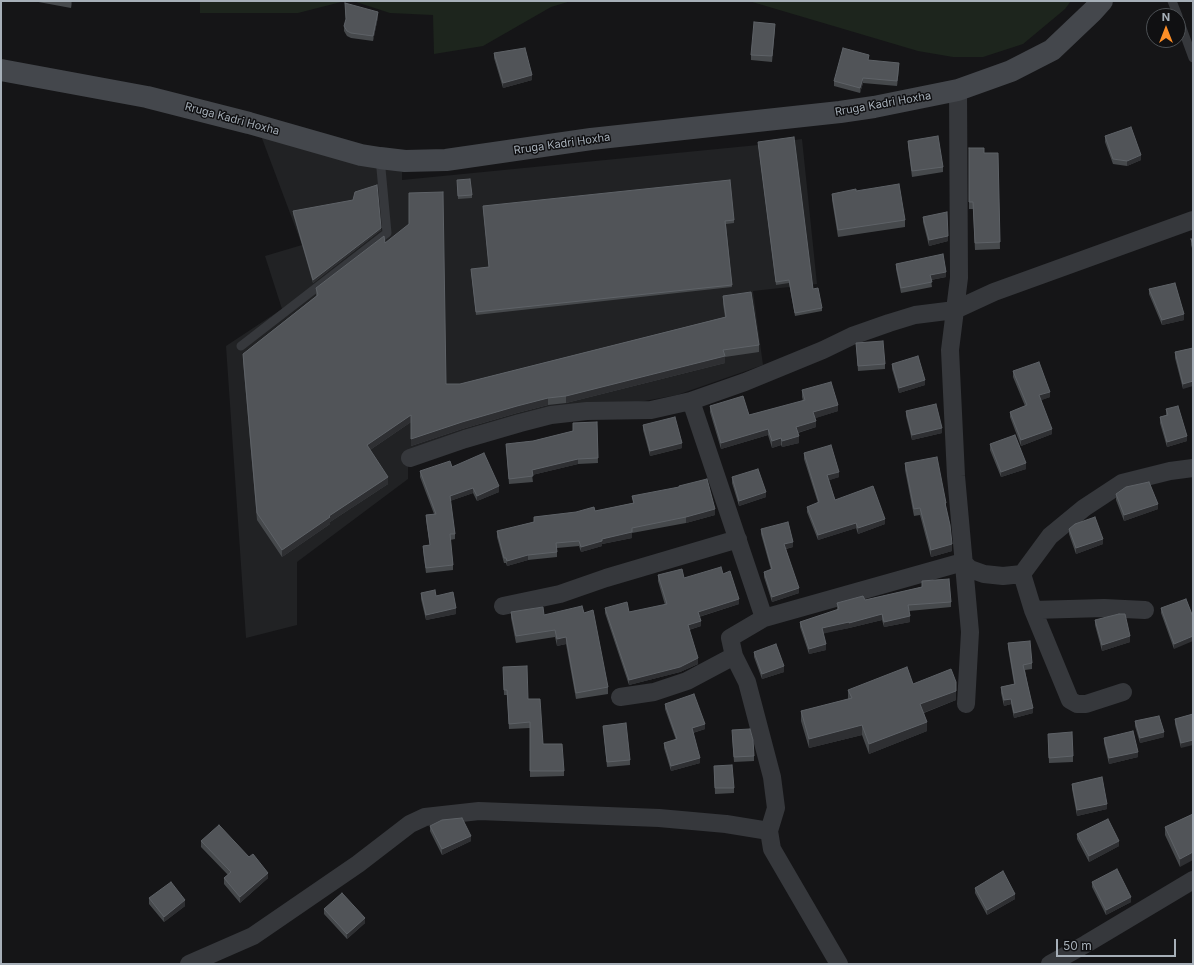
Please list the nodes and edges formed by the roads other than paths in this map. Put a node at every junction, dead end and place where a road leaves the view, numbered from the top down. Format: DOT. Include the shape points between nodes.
graph roads {
  1 [pos="1102,1"];
  2 [pos="1186,38"];
  3 [pos="1193,58"];
  4 [pos="1,70"];
  5 [pos="958,90"];
  6 [pos="380,158"];
  7 [pos="1193,220"];
  8 [pos="955,310"];
  9 [pos="241,346"];
  10 [pos="691,401"];
  11 [pos="410,458"];
  12 [pos="1193,468"];
  13 [pos="738,539"];
  14 [pos="963,562"];
  15 [pos="1022,574"];
  16 [pos="503,606"];
  17 [pos="1033,610"];
  18 [pos="1145,610"];
  19 [pos="764,618"];
  20 [pos="734,656"];
  21 [pos="1123,692"];
  22 [pos="620,697"];
  23 [pos="966,704"];
  24 [pos="769,831"];
  25 [pos="1193,880"];
  26 [pos="189,964"];
  27 [pos="839,964"];
  28 [pos="1050,964"];
  1 -- 5 [label="main road, Rruga Kadri Hoxha" via="1052,50 1010,71"];
  2 -- 3 [label="lane"];
  4 -- 6 [label="main road, Rruga Kadri Hoxha" via="147,97"];
  5 -- 6 [label="main road, Rruga Kadri Hoxha" via="847,111 591,139 446,160 405,161"];
  5 -- 8 [label="street" via="959,278"];
  6 -- 9 [label="lane" via="387,233"];
  7 -- 8 [label="street" via="994,292"];
  8 -- 10 [label="street" via="915,314 889,322 752,379"];
  8 -- 14 [label="street" via="950,350"];
  10 -- 11 [label="street" via="651,410 587,411 550,415"];
  10 -- 13 [label="street"];
  12 -- 15 [label="street" via="1122,483 1084,508 1050,536"];
  13 -- 16 [label="street" via="560,594"];
  13 -- 19 [label="street"];
  14 -- 15 [label="street" via="970,569 984,574"];
  14 -- 19 [label="street"];
  14 -- 23 [label="street" via="970,632"];
  15 -- 17 [label="street"];
  17 -- 18 [label="street"];
  17 -- 21 [label="street" via="1070,700 1077,704 1086,704"];
  19 -- 20 [label="street" via="730,638"];
  20 -- 22 [label="street" via="687,681 654,692"];
  20 -- 24 [label="street" via="747,682 772,777 776,808"];
  24 -- 26 [label="street" via="659,818 479,811 425,817 410,824 358,864 253,936"];
  24 -- 27 [label="street" via="772,849"];
  25 -- 28 [label="street"];
}
